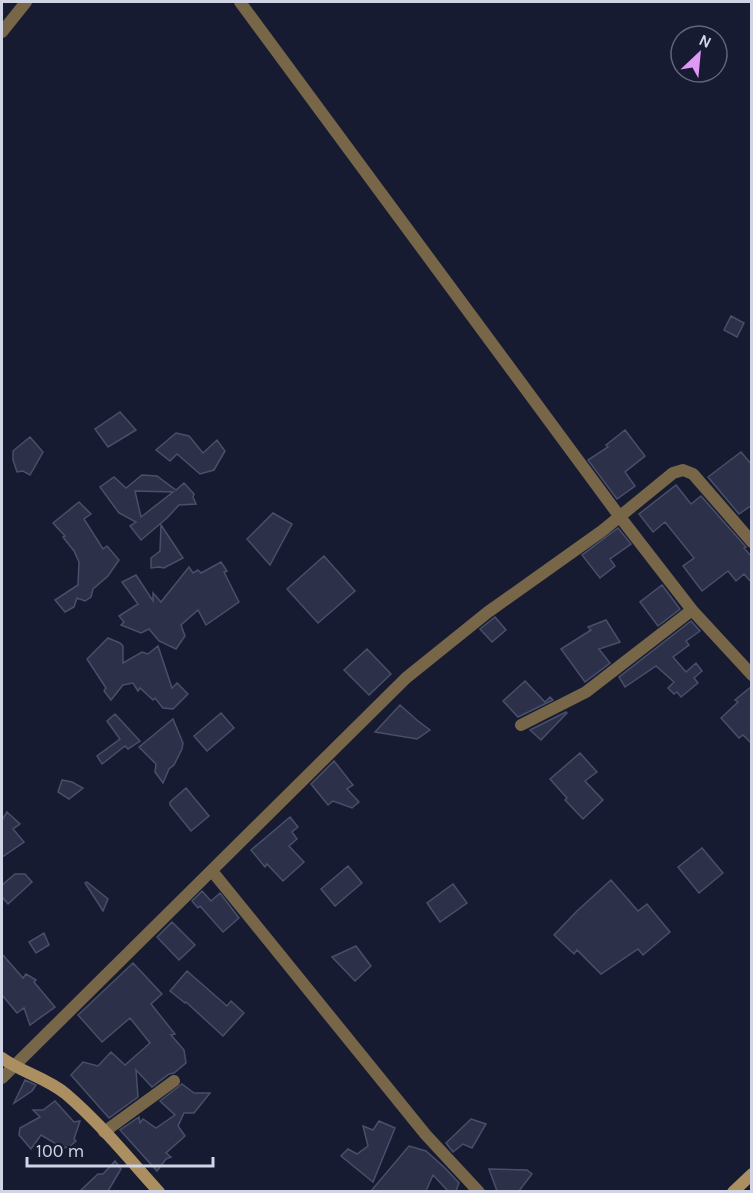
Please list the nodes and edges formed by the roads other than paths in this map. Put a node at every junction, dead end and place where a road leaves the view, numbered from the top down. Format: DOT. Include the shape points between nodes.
graph roads {
  1 [pos="26,2"];
  2 [pos="240,2"];
  3 [pos="2,32"];
  4 [pos="620,517"];
  5 [pos="752,542"];
  6 [pos="692,610"];
  7 [pos="752,675"];
  8 [pos="521,725"];
  9 [pos="212,871"];
  10 [pos="2,1058"];
  11 [pos="14,1066"];
  12 [pos="2,1078"];
  13 [pos="174,1081"];
  14 [pos="104,1132"];
  15 [pos="752,1174"];
  16 [pos="159,1191"];
  17 [pos="479,1191"];
  18 [pos="733,1191"];
  1 -- 3 [label="street"];
  2 -- 4 [label="street"];
  4 -- 5 [label="street" via="673,473 683,470 693,474"];
  4 -- 6 [label="street"];
  4 -- 9 [label="street" via="488,612 406,678"];
  6 -- 7 [label="street"];
  6 -- 8 [label="street" via="586,692"];
  9 -- 11 [label="street"];
  9 -- 17 [label="street" via="426,1135"];
  10 -- 11 [label="street"];
  11 -- 12 [label="street"];
  11 -- 14 [label="street" via="64,1093"];
  13 -- 14 [label="street"];
  14 -- 16 [label="street"];
  15 -- 18 [label="street"];
}
